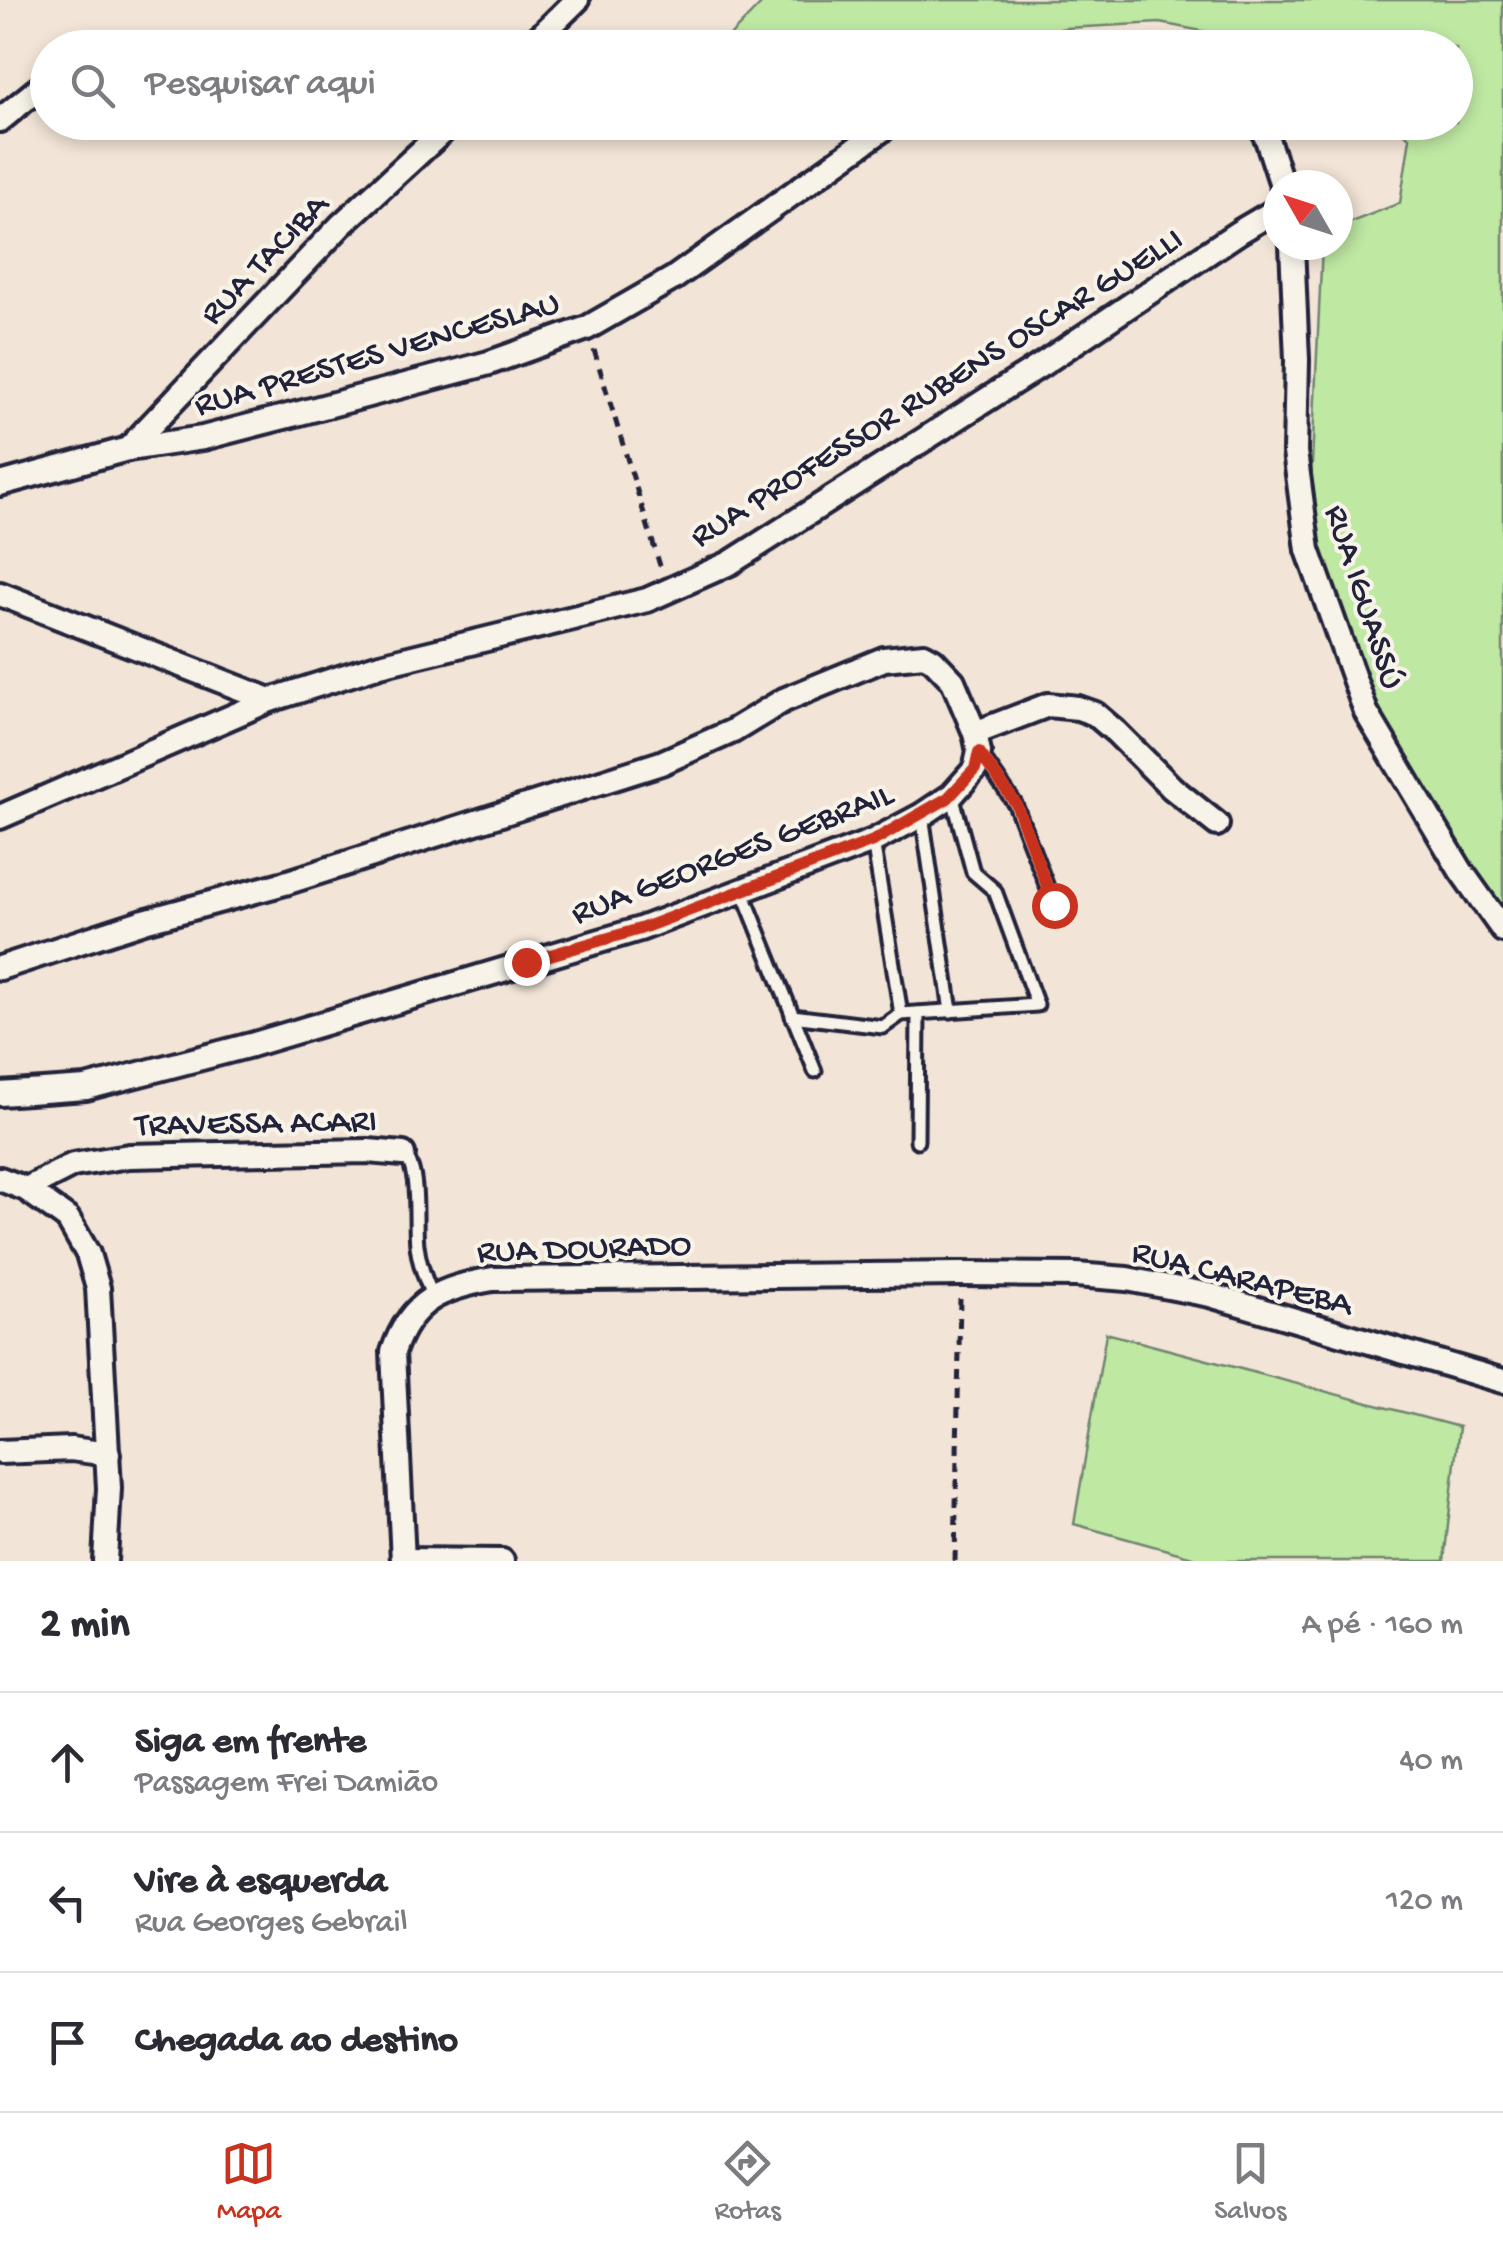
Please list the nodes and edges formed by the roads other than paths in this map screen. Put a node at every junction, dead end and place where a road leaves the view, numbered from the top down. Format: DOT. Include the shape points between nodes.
graph roads {
  1 [pos="577,0"];
  2 [pos="546,30"];
  3 [pos="30,96"];
  4 [pos="0,120"];
  5 [pos="433,140"];
  6 [pos="868,140"];
  7 [pos="1267,140"];
  8 [pos="1277,170"];
  9 [pos="1263,219"];
  10 [pos="1293,260"];
  11 [pos="128,449"];
  12 [pos="0,484"];
  13 [pos="0,594"];
  14 [pos="270,700"];
  15 [pos="977,742"];
  16 [pos="952,795"];
  17 [pos="922,815"];
  18 [pos="0,818"];
  19 [pos="1216,824"];
  20 [pos="873,841"];
  21 [pos="742,890"];
  22 [pos="1054,905"];
  23 [pos="1503,930"];
  24 [pos="0,968"];
  25 [pos="951,1011"];
  26 [pos="918,1013"];
  27 [pos="901,1014"];
  28 [pos="792,1016"];
  29 [pos="815,1072"];
  30 [pos="0,1094"];
  31 [pos="917,1142"];
  32 [pos="402,1154"];
  33 [pos="0,1179"];
  34 [pos="26,1189"];
  35 [pos="960,1274"];
  36 [pos="433,1297"];
  37 [pos="1503,1381"];
  38 [pos="0,1452"];
  39 [pos="108,1454"];
  40 [pos="403,1560"];
  41 [pos="105,1561"];
  42 [pos="502,1561"];
  1 -- 2 [label="street"];
  3 -- 4 [label="street"];
  5 -- 11 [label="street, RUA TACIBA" via="341,225"];
  6 -- 11 [label="street, RUA PRESTES VENCESLAU" via="674,278 587,328 320,408 204,438"];
  7 -- 8 [label="street"];
  9 -- 14 [label="street, RUA PROFESSOR RUBENS OSCAR GUELLI" via="745,554 647,600 380,664"];
  10 -- 23 [label="street, RUA IGUASSÚ" via="1295,452 1308,550 1366,712 1460,871"];
  11 -- 12 [label="street, RUA PRESTES VENCESLAU"];
  13 -- 14 [label="street"];
  14 -- 18 [label="street, RUA PROFESSOR RUBENS OSCAR GUELLI"];
  15 -- 16 [label="street, RUA GEORGES GEBRAIL" via="975,769"];
  15 -- 19 [label="street" via="1048,705 1078,708 1095,714"];
  15 -- 22 [label="lane" via="1016,804"];
  15 -- 24 [label="street" via="953,682 933,660 884,659 784,700 661,763"];
  16 -- 17 [label="street, RUA GEORGES GEBRAIL"];
  16 -- 25 [label="lane" via="974,872 996,891 1037,1005"];
  17 -- 20 [label="street, RUA GEORGES GEBRAIL"];
  17 -- 25 [label="lane"];
  20 -- 21 [label="street, RUA GEORGES GEBRAIL"];
  20 -- 27 [label="lane"];
  21 -- 28 [label="lane"];
  21 -- 30 [label="street, RUA GEORGES GEBRAIL" via="640,929 252,1045 86,1088"];
  25 -- 26 [label="lane"];
  26 -- 27 [label="lane"];
  26 -- 31 [label="lane"];
  27 -- 28 [label="lane" via="883,1026"];
  28 -- 29 [label="lane"];
  32 -- 34 [label="street, TRAVESSA ACARI" via="129,1156 73,1166"];
  32 -- 36 [label="lane, TRAVESSA ACARI" via="412,1164 417,1243"];
  33 -- 34 [label="street"];
  34 -- 39 [label="street" via="68,1219 88,1254 98,1288"];
  35 -- 36 [label="street, RUA DOURADO" via="493,1279 452,1286"];
  35 -- 37 [label="street, RUA CARAPEBA" via="1076,1274 1210,1295"];
  36 -- 40 [label="street, RUA DOURADO" via="400,1330 393,1352"];
  38 -- 39 [label="street"];
  39 -- 41 [label="street"];
  40 -- 42 [label="street"];
}
